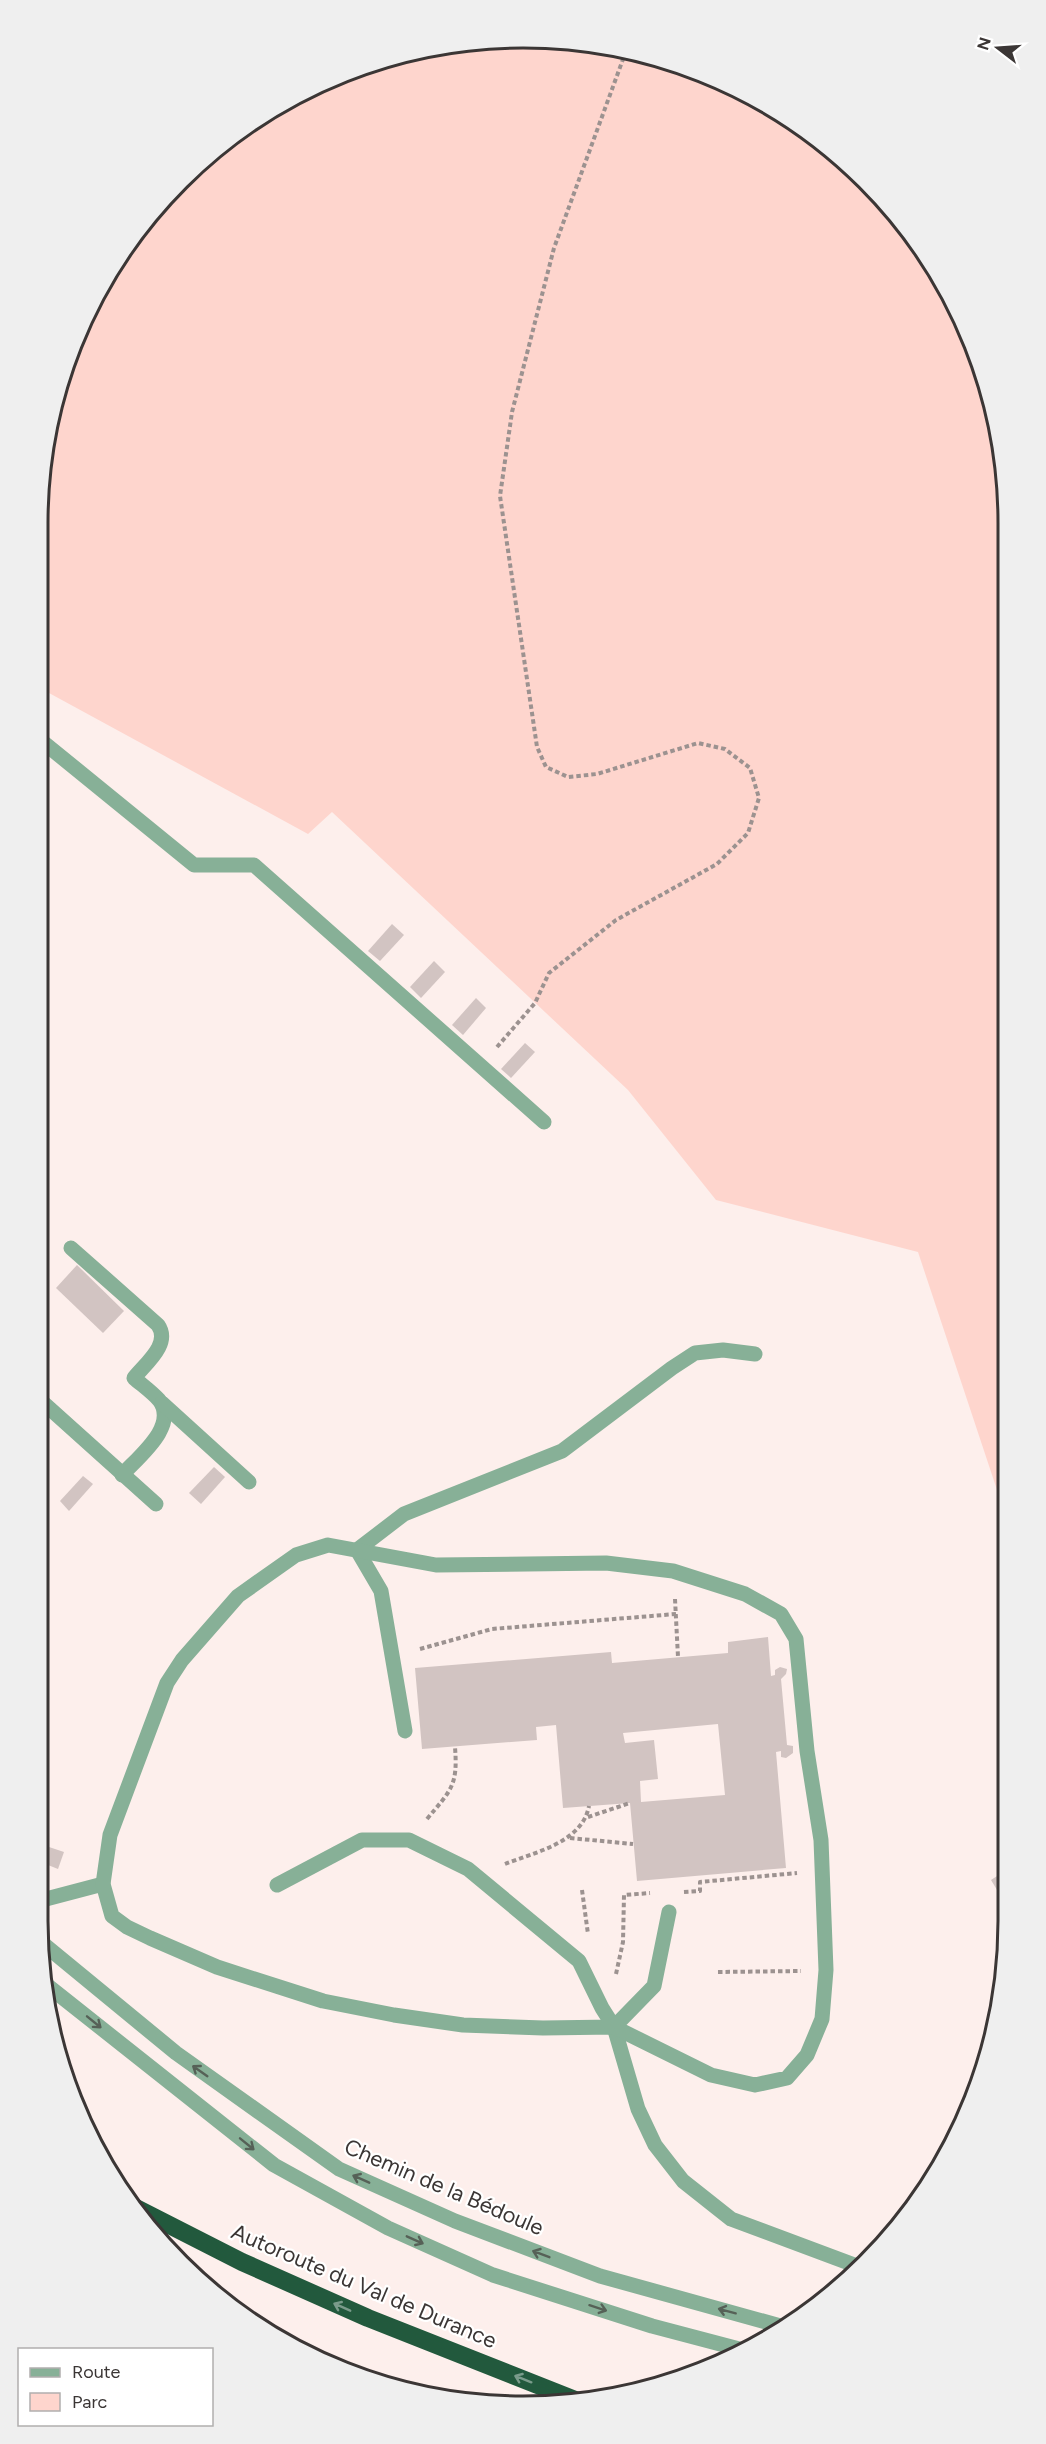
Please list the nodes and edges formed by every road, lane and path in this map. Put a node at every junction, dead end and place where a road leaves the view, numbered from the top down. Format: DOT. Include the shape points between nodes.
graph roads {
  1 [pos="623,59"];
  2 [pos="48,746"];
  3 [pos="480,1065"];
  4 [pos="544,1122"];
  5 [pos="71,1248"];
  6 [pos="755,1354"];
  7 [pos="159,1401"];
  8 [pos="48,1407"];
  9 [pos="122,1475"];
  10 [pos="249,1482"];
  11 [pos="156,1504"];
  12 [pos="357,1550"];
  13 [pos="673,1571"];
  14 [pos="676,1614"];
  15 [pos="420,1649"];
  16 [pos="678,1657"];
  17 [pos="405,1731"];
  18 [pos="455,1746"];
  19 [pos="630,1803"];
  20 [pos="589,1806"];
  21 [pos="587,1818"];
  22 [pos="569,1838"];
  23 [pos="409,1840"];
  24 [pos="633,1844"];
  25 [pos="476,1876"];
  26 [pos="103,1884"];
  27 [pos="277,1885"];
  28 [pos="582,1890"];
  29 [pos="48,1898"];
  30 [pos="669,1912"];
  31 [pos="588,1938"];
  32 [pos="49,1949"];
  33 [pos="826,1970"];
  34 [pos="718,1972"];
  35 [pos="53,1990"];
  36 [pos="614,2027"];
  37 [pos="151,2215"];
  38 [pos="851,2264"];
  39 [pos="774,2323"];
  40 [pos="733,2347"];
  41 [pos="561,2394"];
  1 -- 3 [label="path" via="554,248 512,412 500,496 537,747 546,767 568,777 597,774 698,743 725,749 750,768 759,798 748,833 717,864 616,920 549,973 535,1003"];
  2 -- 3 [label="street" via="194,865 254,865"];
  3 -- 4 [label="street"];
  5 -- 7 [label="street" via="163,1333 162,1344 134,1377"];
  6 -- 12 [label="street" via="723,1350 695,1353 562,1451 404,1514"];
  7 -- 9 [label="street" via="165,1414 162,1426"];
  7 -- 10 [label="street"];
  8 -- 9 [label="street"];
  9 -- 11 [label="street"];
  12 -- 13 [label="street" via="436,1565 606,1563"];
  12 -- 17 [label="street" via="381,1591"];
  12 -- 26 [label="street" via="328,1545 296,1555 238,1596 182,1660 167,1683 110,1836"];
  13 -- 14 [label="path"];
  13 -- 33 [label="street" via="745,1594 782,1614 796,1639 821,1840"];
  14 -- 15 [label="path" via="492,1629"];
  14 -- 16 [label="path"];
  18 -- 23 [label="path" via="457,1765 452,1789"];
  19 -- 21 [label="path"];
  20 -- 21 [label="path"];
  21 -- 22 [label="path"];
  22 -- 24 [label="path"];
  22 -- 25 [label="path"];
  23 -- 25 [label="street"];
  23 -- 27 [label="street" via="362,1840"];
  25 -- 36 [label="street" via="579,1961"];
  26 -- 29 [label="street"];
  26 -- 36 [label="street" via="112,1916 127,1927 217,1967 323,2001 463,2025"];
  28 -- 31 [label="path"];
  30 -- 36 [label="street" via="654,1986"];
  39 -- 32 [label="street, Chemin de la Bédoule, one-way" via="600,2276 455,2221 339,2169 176,2054"];
  33 -- 34 [label="path"];
  33 -- 36 [label="street" via="822,2019 807,2055 786,2078 754,2085 711,2075"];
  35 -- 40 [label="street, one-way" via="274,2165 388,2228 493,2275"];
  36 -- 38 [label="street" via="638,2109 655,2145 683,2181 731,2219"];
  41 -- 37 [label="highway, Autoroute du Val de Durance, one-way" via="368,2318 242,2262"];
}
